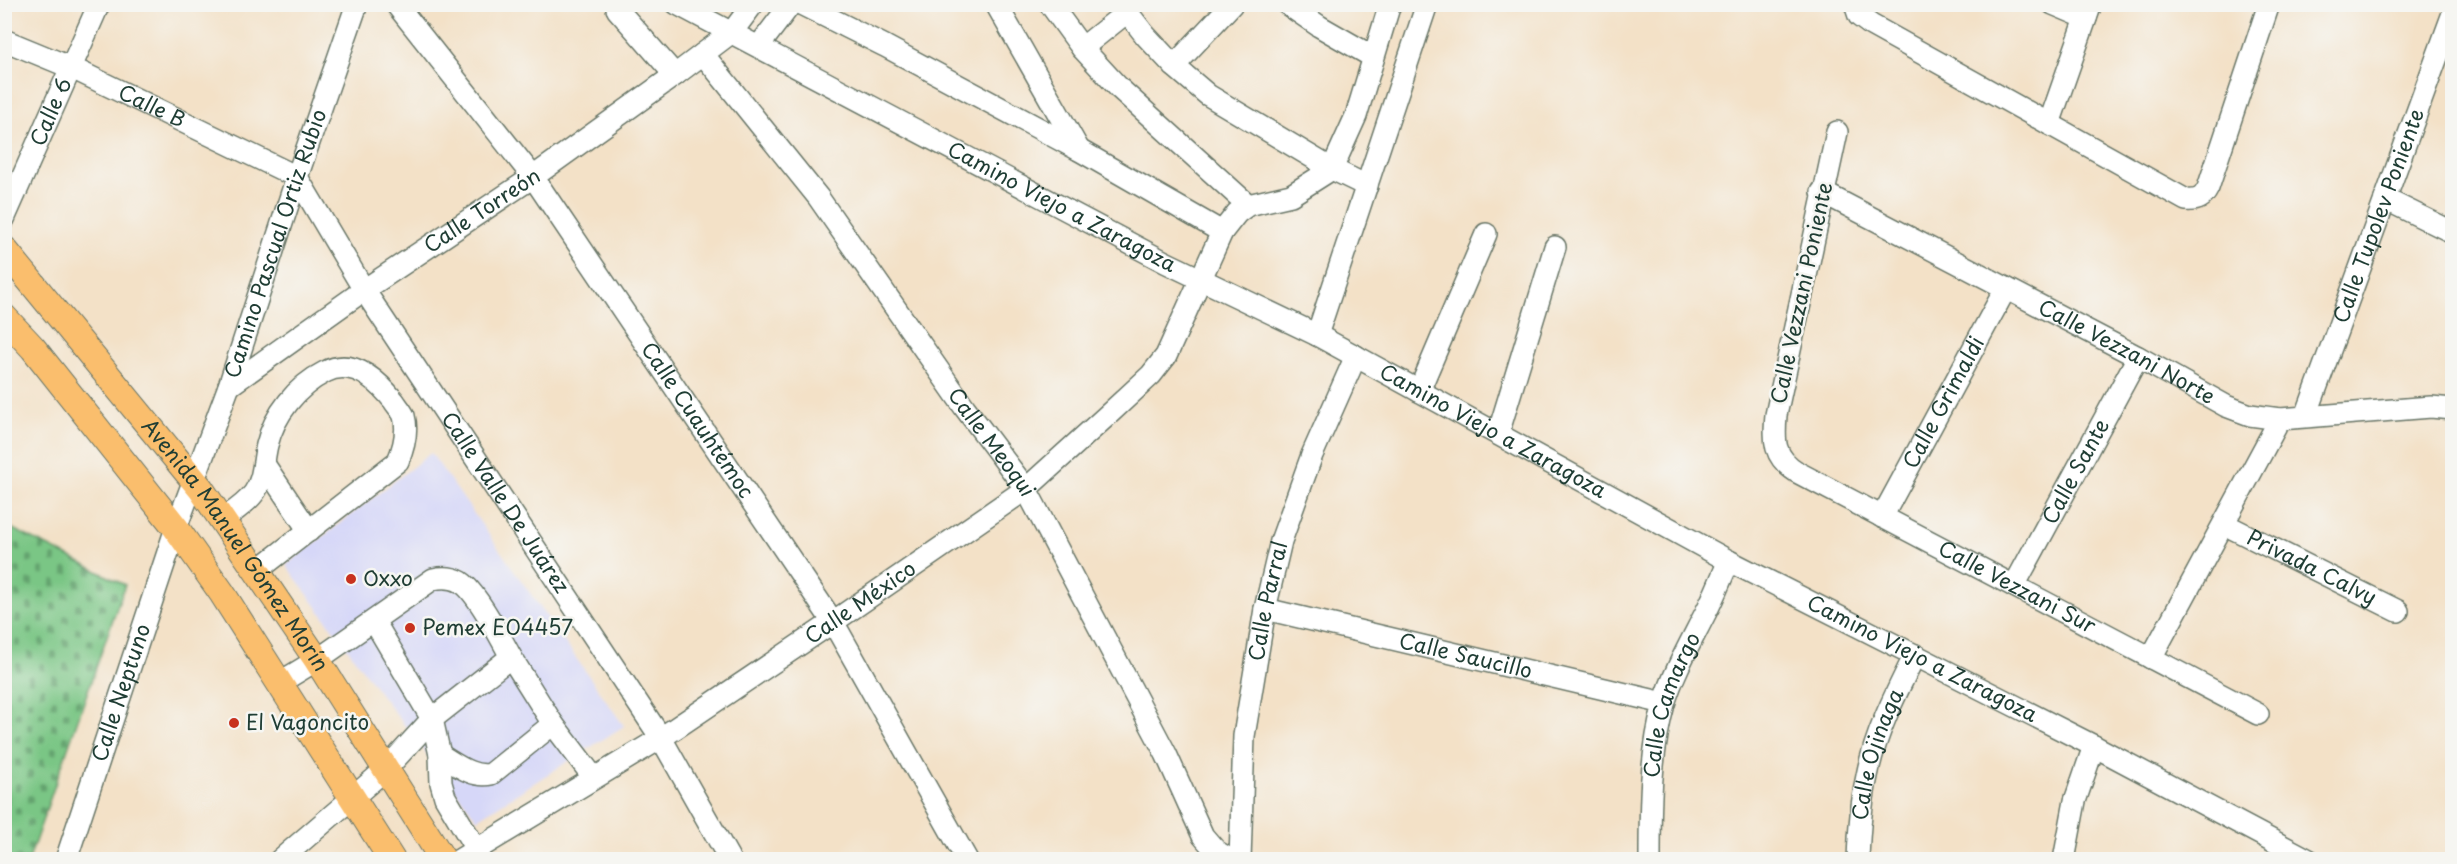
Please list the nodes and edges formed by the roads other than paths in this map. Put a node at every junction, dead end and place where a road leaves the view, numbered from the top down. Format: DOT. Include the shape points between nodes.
graph roads {
  1 [pos="99,4"];
  2 [pos="357,4"];
  3 [pos="396,4"];
  4 [pos="677,4"];
  5 [pos="753,4"];
  6 [pos="791,4"];
  7 [pos="801,4"];
  8 [pos="996,4"];
  9 [pos="1050,4"];
  10 [pos="1232,4"];
  11 [pos="1287,4"];
  12 [pos="1390,4"];
  13 [pos="1427,4"];
  14 [pos="1855,4"];
  15 [pos="2053,4"];
  16 [pos="2269,4"];
  17 [pos="1124,8"];
  18 [pos="617,9"];
  19 [pos="2088,11"];
  20 [pos="2452,16"];
  21 [pos="732,32"];
  22 [pos="4,40"];
  23 [pos="759,46"];
  24 [pos="1082,48"];
  25 [pos="703,54"];
  26 [pos="1373,57"];
  27 [pos="2446,57"];
  28 [pos="1174,66"];
  29 [pos="72,68"];
  30 [pos="675,75"];
  31 [pos="2049,124"];
  32 [pos="1837,132"];
  33 [pos="1079,150"];
  34 [pos="1332,169"];
  35 [pos="297,177"];
  36 [pos="533,177"];
  37 [pos="1367,186"];
  38 [pos="1822,192"];
  39 [pos="2385,199"];
  40 [pos="1248,205"];
  41 [pos="4,219"];
  42 [pos="1222,232"];
  43 [pos="2452,232"];
  44 [pos="1486,234"];
  45 [pos="1555,247"];
  46 [pos="4,249"];
  47 [pos="1201,281"];
  48 [pos="2006,288"];
  49 [pos="364,290"];
  50 [pos="4,317"];
  51 [pos="1317,334"];
  52 [pos="1356,356"];
  53 [pos="2138,357"];
  54 [pos="229,386"];
  55 [pos="1419,391"];
  56 [pos="2452,409"];
  57 [pos="2306,416"];
  58 [pos="2280,418"];
  59 [pos="1498,434"];
  60 [pos="1779,455"];
  61 [pos="264,464"];
  62 [pos="194,482"];
  63 [pos="1026,489"];
  64 [pos="1882,517"];
  65 [pos="222,520"];
  66 [pos="2224,524"];
  67 [pos="176,528"];
  68 [pos="309,531"];
  69 [pos="1729,561"];
  70 [pos="258,570"];
  71 [pos="2014,586"];
  72 [pos="1265,609"];
  73 [pos="2398,610"];
  74 [pos="374,621"];
  75 [pos="833,622"];
  76 [pos="1915,655"];
  77 [pos="511,657"];
  78 [pos="2151,658"];
  79 [pos="317,660"];
  80 [pos="279,683"];
  81 [pos="1664,703"];
  82 [pos="2258,714"];
  83 [pos="432,719"];
  84 [pos="554,724"];
  85 [pos="661,738"];
  86 [pos="2094,746"];
  87 [pos="440,755"];
  88 [pos="387,768"];
  89 [pos="594,778"];
  90 [pos="353,797"];
  91 [pos="467,854"];
  92 [pos="66,860"];
  93 [pos="280,860"];
  94 [pos="392,860"];
  95 [pos="443,860"];
  96 [pos="730,860"];
  97 [pos="967,860"];
  98 [pos="1231,860"];
  99 [pos="1240,860"];
  100 [pos="1650,860"];
  101 [pos="1858,860"];
  102 [pos="2064,860"];
  103 [pos="2309,860"];
  1 -- 29 [label="street, Calle 6"];
  2 -- 35 [label="street, Camino Pascual Ortiz Rubio"];
  3 -- 36 [label="street, Calle Cuauhtémoc"];
  4 -- 21 [label="street, Camino Viejo a Zaragoza"];
  5 -- 21 [label="street, Calle Torreón"];
  6 -- 23 [label="street"];
  7 -- 33 [label="street"];
  8 -- 33 [label="street"];
  9 -- 24 [label="street"];
  10 -- 28 [label="street"];
  11 -- 26 [label="street"];
  12 -- 26 [label="street"];
  13 -- 37 [label="street"];
  14 -- 31 [label="street" via="1859,16 1870,25"];
  15 -- 19 [label="street"];
  16 -- 31 [label="street" via="2204,196 2186,200"];
  17 -- 24 [label="street"];
  17 -- 28 [label="street"];
  18 -- 30 [label="street"];
  19 -- 31 [label="street"];
  20 -- 27 [label="street, Calle Tupolev Poniente"];
  21 -- 23 [label="street, Camino Viejo a Zaragoza"];
  21 -- 25 [label="street, Calle Torreón"];
  22 -- 29 [label="street, Calle B"];
  23 -- 47 [label="street, Camino Viejo a Zaragoza"];
  24 -- 40 [label="street" via="1119,88"];
  25 -- 30 [label="street, Calle Torreón"];
  25 -- 63 [label="street, Calle Meoqui" via="818,196"];
  26 -- 34 [label="street" via="1356,116"];
  27 -- 39 [label="street, Calle Tupolev Poniente"];
  28 -- 34 [label="street" via="1208,95"];
  29 -- 35 [label="street, Calle B"];
  29 -- 41 [label="street, Calle 6"];
  30 -- 36 [label="street, Calle Torreón"];
  32 -- 38 [label="street, Calle Vezzani Poniente"];
  33 -- 42 [label="street"];
  34 -- 37 [label="street"];
  34 -- 40 [label="street" via="1291,195"];
  35 -- 49 [label="street, Calle Valle De Juárez"];
  35 -- 54 [label="street, Camino Pascual Ortiz Rubio"];
  36 -- 49 [label="street, Calle Torreón"];
  36 -- 75 [label="street, Calle Cuauhtémoc"];
  37 -- 51 [label="street"];
  38 -- 48 [label="street, Calle Vezzani Norte"];
  38 -- 60 [label="street, Calle Vezzani Poniente" via="1776,415"];
  39 -- 43 [label="street"];
  39 -- 57 [label="street, Calle Tupolev Poniente"];
  40 -- 42 [label="street, Calle México"];
  42 -- 47 [label="street, Calle México"];
  44 -- 55 [label="street"];
  45 -- 59 [label="street"];
  46 -- 62 [label="main road, Avenida Manuel Gómez Morín"];
  47 -- 51 [label="street, Camino Viejo a Zaragoza"];
  47 -- 63 [label="street, Calle México" via="1166,356 1151,375"];
  48 -- 53 [label="street, Calle Vezzani Norte"];
  48 -- 64 [label="street, Calle Grimaldi"];
  49 -- 54 [label="street, Calle Torreón"];
  49 -- 85 [label="street, Calle Valle De Juárez"];
  50 -- 67 [label="main road, Avenida Manuel Gómez Morín"];
  51 -- 52 [label="street, Camino Viejo a Zaragoza"];
  52 -- 55 [label="street, Camino Viejo a Zaragoza"];
  52 -- 72 [label="street, Calle Parral" via="1312,455 1281,541"];
  53 -- 58 [label="street, Calle Vezzani Norte" via="2226,406 2250,416"];
  53 -- 71 [label="street, Calle Sante"];
  54 -- 62 [label="street, Camino Pascual Ortiz Rubio"];
  55 -- 59 [label="street, Camino Viejo a Zaragoza"];
  56 -- 57 [label="street, Calle Vezzani Norte" via="2431,407"];
  57 -- 58 [label="street, Calle Vezzani Norte"];
  58 -- 66 [label="street"];
  59 -- 69 [label="street, Camino Viejo a Zaragoza"];
  60 -- 64 [label="street, Calle Vezzani Sur" via="1797,472"];
  61 -- 65 [label="street" via="254,493"];
  61 -- 68 [label="street"];
  61 -- 68 [label="street" via="275,420 303,388 325,372 338,368 363,372 379,383 404,415 404,447 398,461"];
  62 -- 65 [label="main road, Avenida Manuel Gómez Morín"];
  62 -- 67 [label="street, Camino Pascual Ortiz Rubio"];
  63 -- 75 [label="street, Calle México"];
  63 -- 98 [label="street, Calle Meoqui" via="1166,754 1203,836"];
  64 -- 71 [label="street, Calle Vezzani Sur"];
  65 -- 70 [label="main road, Avenida Manuel Gómez Morín"];
  66 -- 73 [label="street, Privada Calvy"];
  66 -- 78 [label="street"];
  67 -- 80 [label="main road, Avenida Manuel Gómez Morín"];
  67 -- 92 [label="street, Calle Neptuno"];
  68 -- 70 [label="street"];
  69 -- 76 [label="street, Camino Viejo a Zaragoza"];
  69 -- 81 [label="street, Calle Camargo"];
  70 -- 79 [label="main road, Avenida Manuel Gómez Morín"];
  71 -- 78 [label="street, Calle Vezzani Sur"];
  72 -- 81 [label="street, Calle Saucillo"];
  72 -- 99 [label="street, Calle Parral" via="1244,736"];
  74 -- 77 [label="street" via="433,579 454,579 464,583"];
  74 -- 79 [label="street"];
  74 -- 83 [label="street"];
  75 -- 85 [label="street, Calle México"];
  75 -- 97 [label="street, Calle Cuauhtémoc"];
  76 -- 86 [label="street, Camino Viejo a Zaragoza"];
  76 -- 101 [label="street, Calle Ojinaga" via="1867,774"];
  77 -- 83 [label="street"];
  77 -- 84 [label="street"];
  78 -- 82 [label="street, Calle Vezzani Sur"];
  79 -- 80 [label="street"];
  79 -- 88 [label="main road, Avenida Manuel Gómez Morín"];
  80 -- 90 [label="main road, Avenida Manuel Gómez Morín"];
  81 -- 100 [label="street, Calle Camargo" via="1650,802"];
  83 -- 87 [label="street"];
  83 -- 88 [label="street"];
  84 -- 87 [label="street" via="491,774 474,774"];
  84 -- 89 [label="street"];
  85 -- 89 [label="street, Calle México"];
  85 -- 96 [label="street, Calle Valle De Juárez"];
  86 -- 102 [label="street" via="2075,801"];
  86 -- 103 [label="street, Camino Viejo a Zaragoza"];
  87 -- 91 [label="street" via="441,783"];
  88 -- 90 [label="street"];
  88 -- 95 [label="main road, Avenida Manuel Gómez Morín"];
  89 -- 91 [label="street, Calle México"];
  90 -- 93 [label="street"];
  90 -- 94 [label="main road, Avenida Manuel Gómez Morín"];
}
